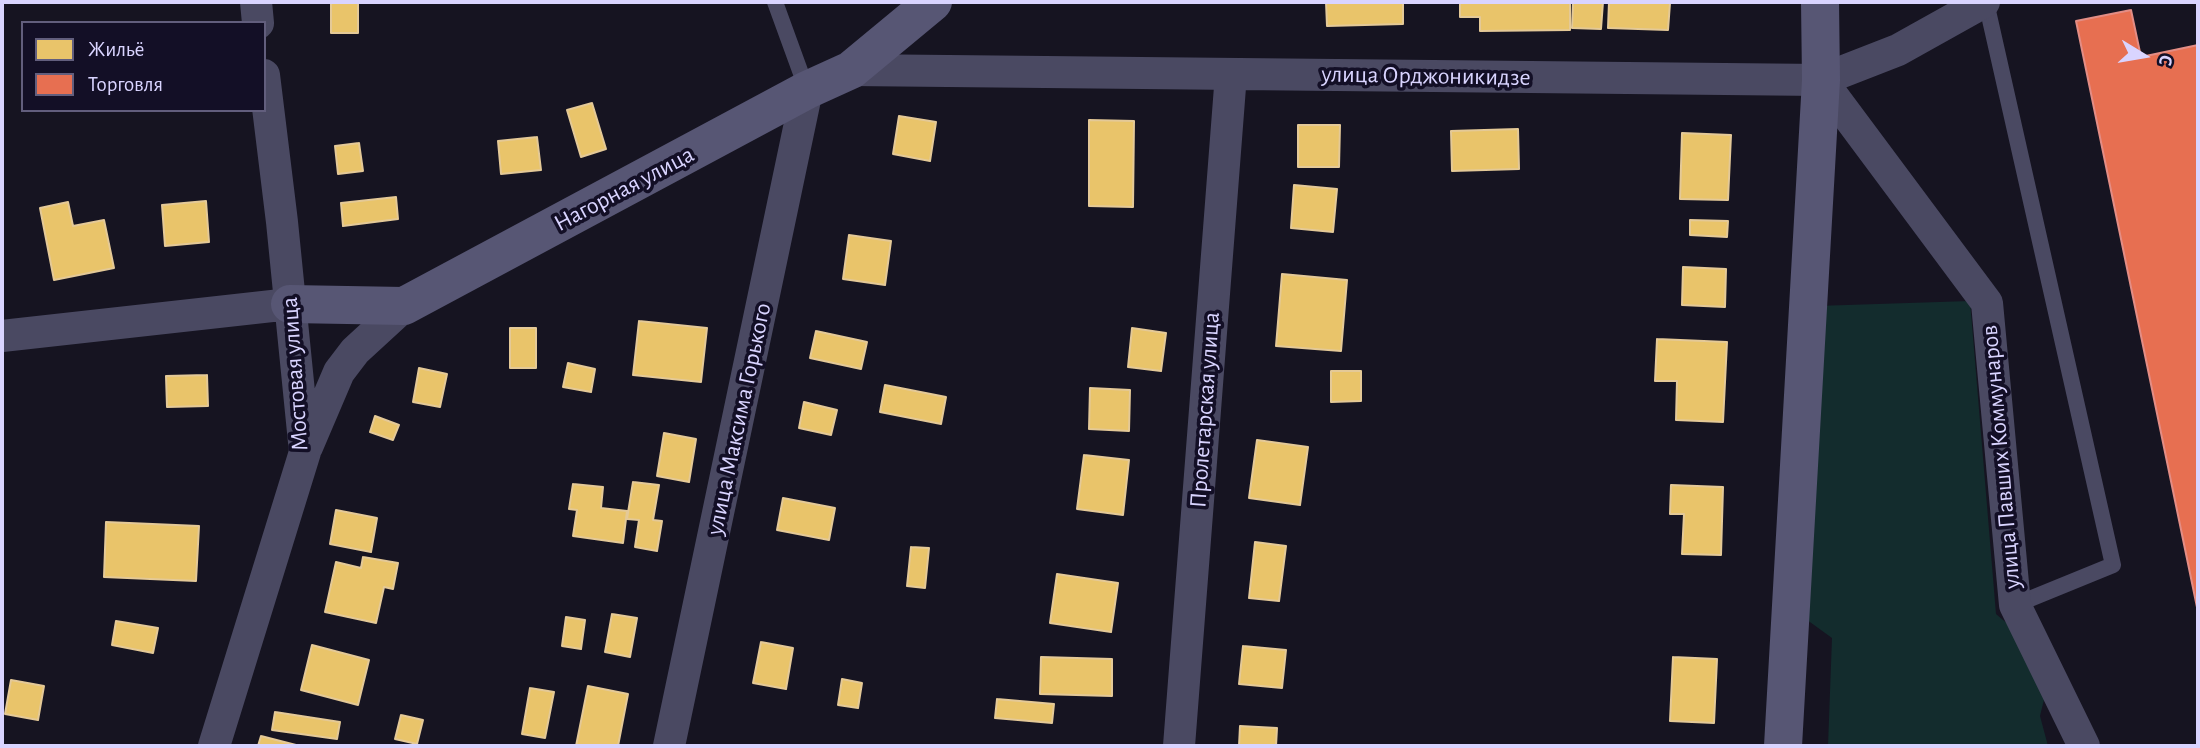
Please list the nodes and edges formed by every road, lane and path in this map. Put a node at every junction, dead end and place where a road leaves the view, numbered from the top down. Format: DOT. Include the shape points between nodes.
graph roads {
  1 [pos="256,2"];
  2 [pos="775,2"];
  3 [pos="933,2"];
  4 [pos="1821,2"];
  5 [pos="1985,2"];
  6 [pos="258,21"];
  7 [pos="851,70"];
  8 [pos="1231,74"];
  9 [pos="1821,80"];
  10 [pos="807,90"];
  11 [pos="266,93"];
  12 [pos="290,304"];
  13 [pos="404,306"];
  14 [pos="2,336"];
  15 [pos="305,452"];
  16 [pos="2015,605"];
  17 [pos="214,746"];
  18 [pos="669,746"];
  19 [pos="1179,746"];
  20 [pos="1783,746"];
  21 [pos="2084,746"];
  1 -- 6 [label="street"];
  2 -- 10 [label="lane"];
  3 -- 7 [label="street, Нагорная улица"];
  4 -- 9 [label="street"];
  5 -- 9 [label="street, улица Орджоникидзе" via="1898,50"];
  5 -- 16 [label="lane" via="2113,565"];
  7 -- 8 [label="street, улица Орджоникидзе"];
  7 -- 10 [label="street, Нагорная улица"];
  8 -- 9 [label="street, улица Орджоникидзе"];
  8 -- 19 [label="street, Пролетарская улица"];
  9 -- 16 [label="street, улица Павших Коммунаров" via="1987,303"];
  9 -- 20 [label="street"];
  10 -- 13 [label="street, Нагорная улица"];
  10 -- 18 [label="street, улица Максима Горького"];
  11 -- 12 [label="street, Мостовая улица"];
  12 -- 13 [label="street, Нагорная улица"];
  12 -- 14 [label="street"];
  12 -- 15 [label="street, Мостовая улица"];
  13 -- 15 [label="street" via="339,372"];
  15 -- 17 [label="street, Мостовая улица"];
  16 -- 21 [label="street, улица Павших Коммунаров"];
}
